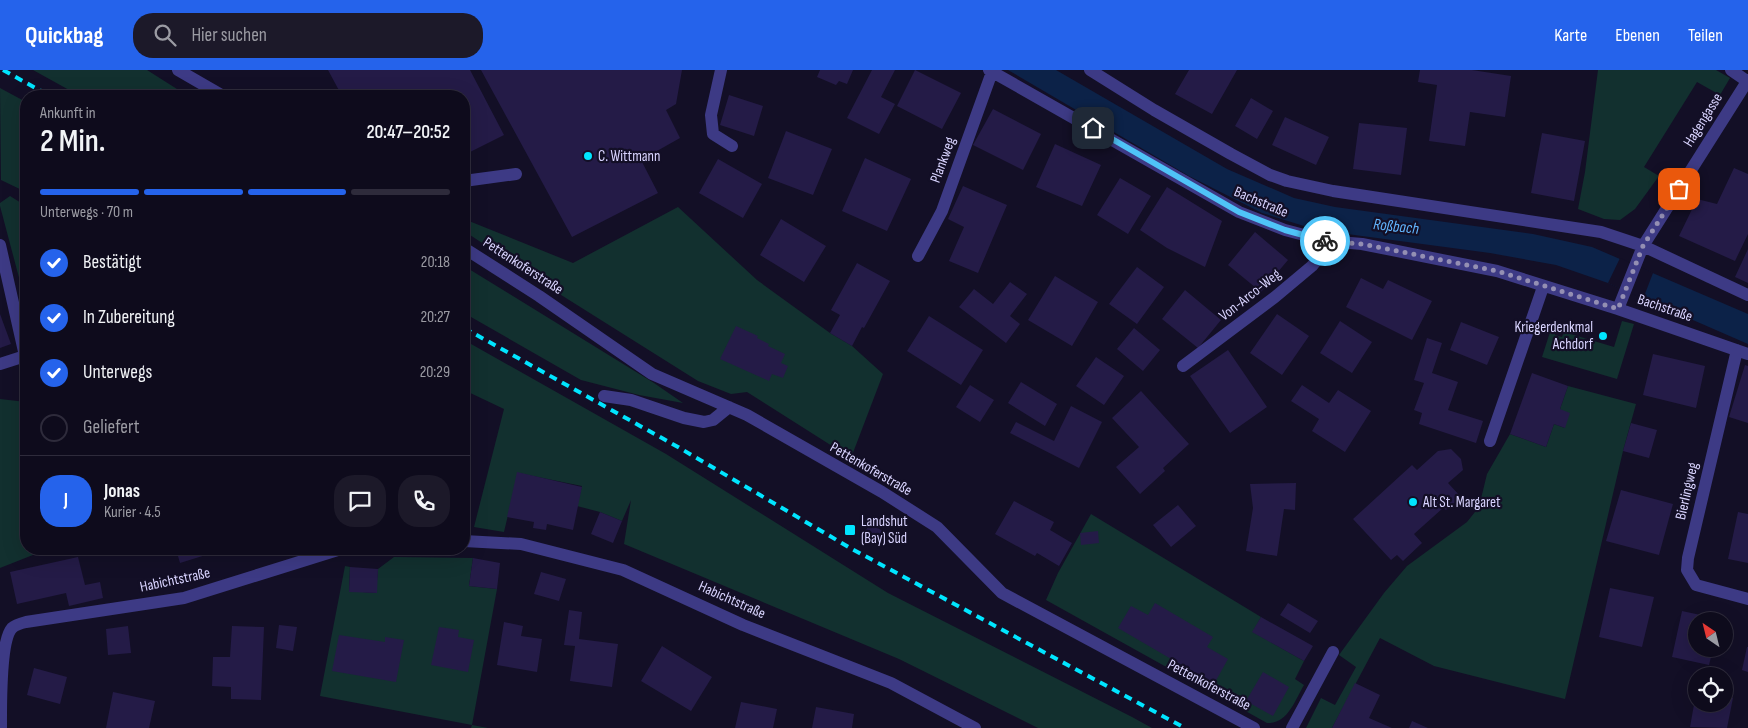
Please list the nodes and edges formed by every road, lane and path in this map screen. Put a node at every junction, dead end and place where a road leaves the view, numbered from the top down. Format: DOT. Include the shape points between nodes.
graph roads {
  1 [pos="178,70"];
  2 [pos="721,70"];
  3 [pos="1090,70"];
  4 [pos="1731,70"];
  5 [pos="991,71"];
  6 [pos="1748,81"];
  7 [pos="213,90"];
  8 [pos="732,146"];
  9 [pos="516,174"];
  10 [pos="470,180"];
  11 [pos="1327,241"];
  12 [pos="0,245"];
  13 [pos="1643,246"];
  14 [pos="470,252"];
  15 [pos="918,256"];
  16 [pos="1543,287"];
  17 [pos="1748,295"];
  18 [pos="1618,309"];
  19 [pos="20,334"];
  20 [pos="1743,352"];
  21 [pos="20,358"];
  22 [pos="0,364"];
  23 [pos="1184,366"];
  24 [pos="604,396"];
  25 [pos="729,407"];
  26 [pos="1490,441"];
  27 [pos="470,541"];
  28 [pos="322,555"];
  29 [pos="1748,599"];
  30 [pos="1333,652"];
  31 [pos="2,728"];
  32 [pos="975,728"];
  33 [pos="1254,728"];
  34 [pos="1292,728"];
  1 -- 7 [label="street"];
  2 -- 8 [label="street" via="712,115 713,134"];
  3 -- 13 [label="street, Bachstraße" via="1231,154 1287,181 1601,232"];
  4 -- 6 [label="street"];
  5 -- 11 [label="street, Bachstraße" via="1239,212 1285,230"];
  5 -- 15 [label="street, Plankweg" via="942,211"];
  6 -- 13 [label="street, Hagengasse"];
  9 -- 10 [label="street"];
  11 -- 16 [label="street, Bachstraße" via="1362,244 1497,271"];
  11 -- 23 [label="street, Von-Arco-Weg" via="1324,252 1312,266"];
  12 -- 19 [label="street"];
  13 -- 17 [label="street, Bachstraße"];
  13 -- 18 [label="street, Hagengasse"];
  14 -- 25 [label="street, Pettenkoferstraße" via="652,374"];
  16 -- 18 [label="street, Bachstraße"];
  16 -- 26 [label="street"];
  18 -- 20 [label="street, Bachstraße"];
  20 -- 29 [label="street, Bierlingweg" via="1687,570 1696,585"];
  21 -- 22 [label="street"];
  24 -- 25 [label="street" via="631,400 704,422 713,420"];
  25 -- 33 [label="street, Pettenkoferstraße" via="882,492 937,527 1002,593"];
  27 -- 32 [label="street, Habichtstraße" via="521,544 624,570 743,625 891,683"];
  28 -- 31 [label="street, Habichtstraße" via="184,598 26,622 12,627 5,639"];
  30 -- 34 [label="street"];
}
